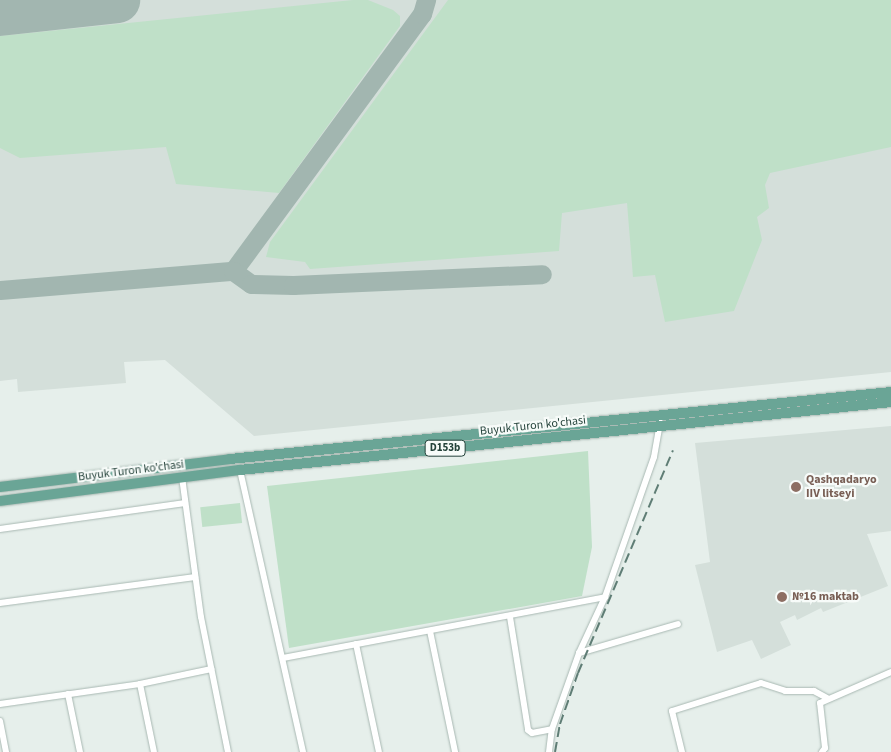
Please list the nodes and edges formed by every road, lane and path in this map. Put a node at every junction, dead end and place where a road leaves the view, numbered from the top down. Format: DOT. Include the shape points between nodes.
graph roads {
  1 [pos="891,392"];
  2 [pos="891,402"];
  3 [pos="660,420"];
  4 [pos="240,470"];
  5 [pos="182,477"];
  6 [pos="0,487"];
  7 [pos="0,501"];
  8 [pos="185,504"];
  9 [pos="0,529"];
  10 [pos="194,577"];
  11 [pos="605,598"];
  12 [pos="0,603"];
  13 [pos="510,617"];
  14 [pos="678,624"];
  15 [pos="430,631"];
  16 [pos="356,644"];
  17 [pos="579,653"];
  18 [pos="283,658"];
  19 [pos="211,669"];
  20 [pos="891,672"];
  21 [pos="140,684"];
  22 [pos="68,694"];
  23 [pos="827,698"];
  24 [pos="0,704"];
  25 [pos="0,721"];
  26 [pos="552,729"];
  27 [pos="6,752"];
  28 [pos="80,752"];
  29 [pos="154,752"];
  30 [pos="228,752"];
  31 [pos="303,752"];
  32 [pos="379,752"];
  33 [pos="455,752"];
  34 [pos="549,752"];
  35 [pos="682,752"];
  36 [pos="822,752"];
  1 -- 3 [label="main road, Buyuk Turon ko'chasi / D153b"];
  2 -- 3 [label="main road, Buyuk Turon ko'chasi / D153b"];
  3 -- 4 [label="main road, Buyuk Turon ko'chasi / D153b"];
  3 -- 6 [label="main road, Buyuk Turon ko'chasi / D153b" via="230,459"];
  3 -- 11 [label="street" via="659,444"];
  4 -- 5 [label="main road, Buyuk Turon ko'chasi / D153b"];
  4 -- 18 [label="street"];
  5 -- 7 [label="main road, Buyuk Turon ko'chasi / D153b"];
  5 -- 8 [label="street"];
  8 -- 9 [label="street"];
  8 -- 10 [label="street"];
  10 -- 12 [label="street"];
  10 -- 19 [label="street"];
  11 -- 13 [label="street"];
  11 -- 17 [label="street"];
  13 -- 15 [label="street"];
  13 -- 26 [label="street" via="528,730 532,733"];
  14 -- 17 [label="street"];
  15 -- 16 [label="street"];
  15 -- 33 [label="street"];
  16 -- 18 [label="street"];
  16 -- 32 [label="street"];
  17 -- 26 [label="street"];
  18 -- 31 [label="street"];
  19 -- 21 [label="street"];
  19 -- 30 [label="street"];
  20 -- 23 [label="street"];
  21 -- 22 [label="street"];
  21 -- 29 [label="street"];
  22 -- 24 [label="street"];
  22 -- 28 [label="street"];
  23 -- 35 [label="street" via="814,690 785,691 761,684 672,711"];
  23 -- 36 [label="street" via="820,703 825,748"];
  25 -- 27 [label="street"];
  26 -- 34 [label="street"];
}
